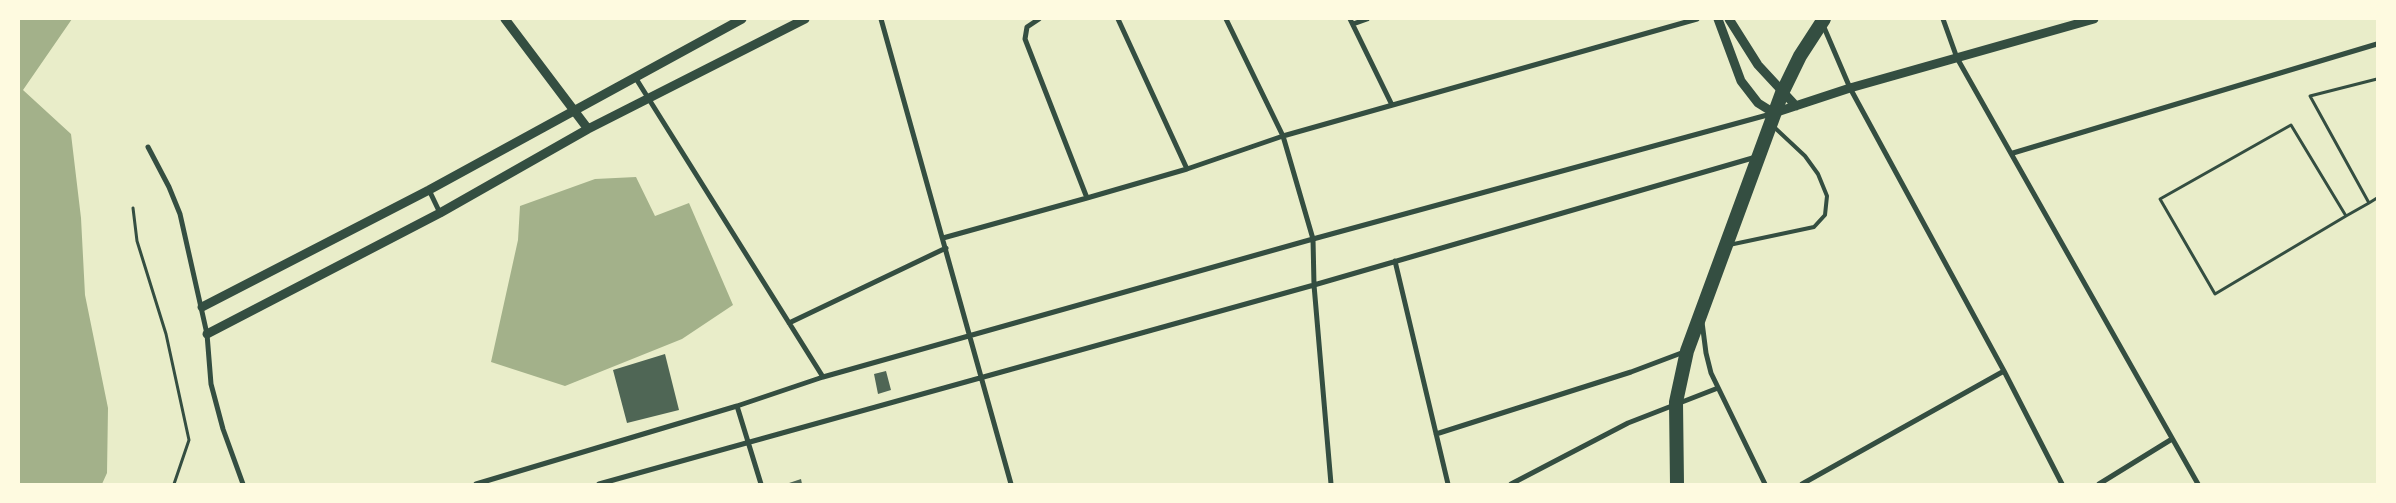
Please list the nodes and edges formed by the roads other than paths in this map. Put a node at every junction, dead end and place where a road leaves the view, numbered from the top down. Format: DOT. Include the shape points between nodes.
graph roads {
  1 [pos="505,19"];
  2 [pos="742,19"];
  3 [pos="805,19"];
  4 [pos="881,19"];
  5 [pos="1039,19"];
  6 [pos="1118,19"];
  7 [pos="1226,19"];
  8 [pos="1367,19"];
  9 [pos="1697,19"];
  10 [pos="1718,19"];
  11 [pos="1729,19"];
  12 [pos="1943,19"];
  13 [pos="2094,19"];
  14 [pos="1823,20"];
  15 [pos="1352,21"];
  16 [pos="2377,44"];
  17 [pos="1957,58"];
  18 [pos="635,77"];
  19 [pos="1850,88"];
  20 [pos="1782,93"];
  21 [pos="647,98"];
  22 [pos="1392,105"];
  23 [pos="1796,106"];
  24 [pos="574,109"];
  25 [pos="1772,119"];
  26 [pos="588,129"];
  27 [pos="1283,136"];
  28 [pos="148,147"];
  29 [pos="2013,153"];
  30 [pos="1759,156"];
  31 [pos="1187,168"];
  32 [pos="429,190"];
  33 [pos="1087,198"];
  34 [pos="440,213"];
  35 [pos="943,238"];
  36 [pos="1313,239"];
  37 [pos="1727,245"];
  38 [pos="946,248"];
  39 [pos="1395,260"];
  40 [pos="1314,285"];
  41 [pos="202,307"];
  42 [pos="1701,314"];
  43 [pos="789,324"];
  44 [pos="207,334"];
  45 [pos="968,338"];
  46 [pos="1686,351"];
  47 [pos="2004,371"];
  48 [pos="980,376"];
  49 [pos="823,377"];
  50 [pos="1718,388"];
  51 [pos="1676,402"];
  52 [pos="737,406"];
  53 [pos="1436,434"];
  54 [pos="2172,439"];
  55 [pos="748,441"];
  56 [pos="243,484"];
  57 [pos="476,484"];
  58 [pos="599,484"];
  59 [pos="761,484"];
  60 [pos="1011,484"];
  61 [pos="1332,484"];
  62 [pos="1448,484"];
  63 [pos="1511,484"];
  64 [pos="1677,484"];
  65 [pos="1765,484"];
  66 [pos="1802,484"];
  67 [pos="2062,484"];
  68 [pos="2099,484"];
  69 [pos="2198,484"];
  1 -- 24 [label="street"];
  2 -- 18 [label="street"];
  3 -- 21 [label="street"];
  4 -- 35 [label="street"];
  5 -- 33 [label="street" via="1027,27 1026,43"];
  6 -- 31 [label="street"];
  7 -- 27 [label="street"];
  8 -- 15 [label="street"];
  9 -- 22 [label="street"];
  10 -- 25 [label="street" via="1741,81"];
  11 -- 20 [label="street" via="1758,65"];
  12 -- 17 [label="street"];
  13 -- 17 [label="street"];
  14 -- 19 [label="street"];
  14 -- 20 [label="highway"];
  15 -- 22 [label="street"];
  16 -- 29 [label="street"];
  17 -- 19 [label="street"];
  17 -- 29 [label="street"];
  18 -- 21 [label="street"];
  18 -- 24 [label="street"];
  19 -- 23 [label="street"];
  19 -- 47 [label="street"];
  20 -- 23 [label="street"];
  20 -- 25 [label="highway"];
  21 -- 26 [label="street"];
  21 -- 43 [label="street"];
  22 -- 27 [label="street"];
  23 -- 25 [label="street"];
  24 -- 26 [label="street"];
  24 -- 32 [label="street"];
  25 -- 30 [label="highway"];
  25 -- 36 [label="street"];
  25 -- 37 [label="lane" via="1818,174 1827,196 1825,215 1814,227"];
  26 -- 34 [label="street"];
  27 -- 31 [label="street"];
  27 -- 36 [label="street"];
  28 -- 41 [label="street" via="180,214"];
  29 -- 54 [label="street"];
  30 -- 37 [label="highway"];
  30 -- 39 [label="street"];
  31 -- 33 [label="street"];
  32 -- 34 [label="street"];
  32 -- 41 [label="street"];
  33 -- 35 [label="street"];
  34 -- 44 [label="street"];
  35 -- 38 [label="street"];
  36 -- 40 [label="street"];
  36 -- 45 [label="street"];
  37 -- 42 [label="highway"];
  38 -- 43 [label="street"];
  38 -- 45 [label="street"];
  39 -- 40 [label="street"];
  39 -- 53 [label="street"];
  40 -- 48 [label="street"];
  40 -- 61 [label="street"];
  41 -- 44 [label="street"];
  42 -- 46 [label="highway"];
  42 -- 50 [label="street" via="1706,353"];
  43 -- 49 [label="street"];
  44 -- 56 [label="street" via="211,384"];
  45 -- 48 [label="street"];
  45 -- 49 [label="street"];
  46 -- 51 [label="highway"];
  46 -- 53 [label="street" via="1632,372"];
  47 -- 66 [label="street"];
  47 -- 67 [label="street"];
  48 -- 55 [label="street"];
  48 -- 60 [label="street"];
  49 -- 52 [label="street"];
  50 -- 51 [label="street"];
  50 -- 65 [label="street"];
  51 -- 63 [label="street" via="1628,423"];
  51 -- 64 [label="highway"];
  52 -- 55 [label="street"];
  52 -- 57 [label="street"];
  53 -- 62 [label="street"];
  54 -- 68 [label="street"];
  54 -- 69 [label="street"];
  55 -- 58 [label="street"];
  55 -- 59 [label="street"];
}
